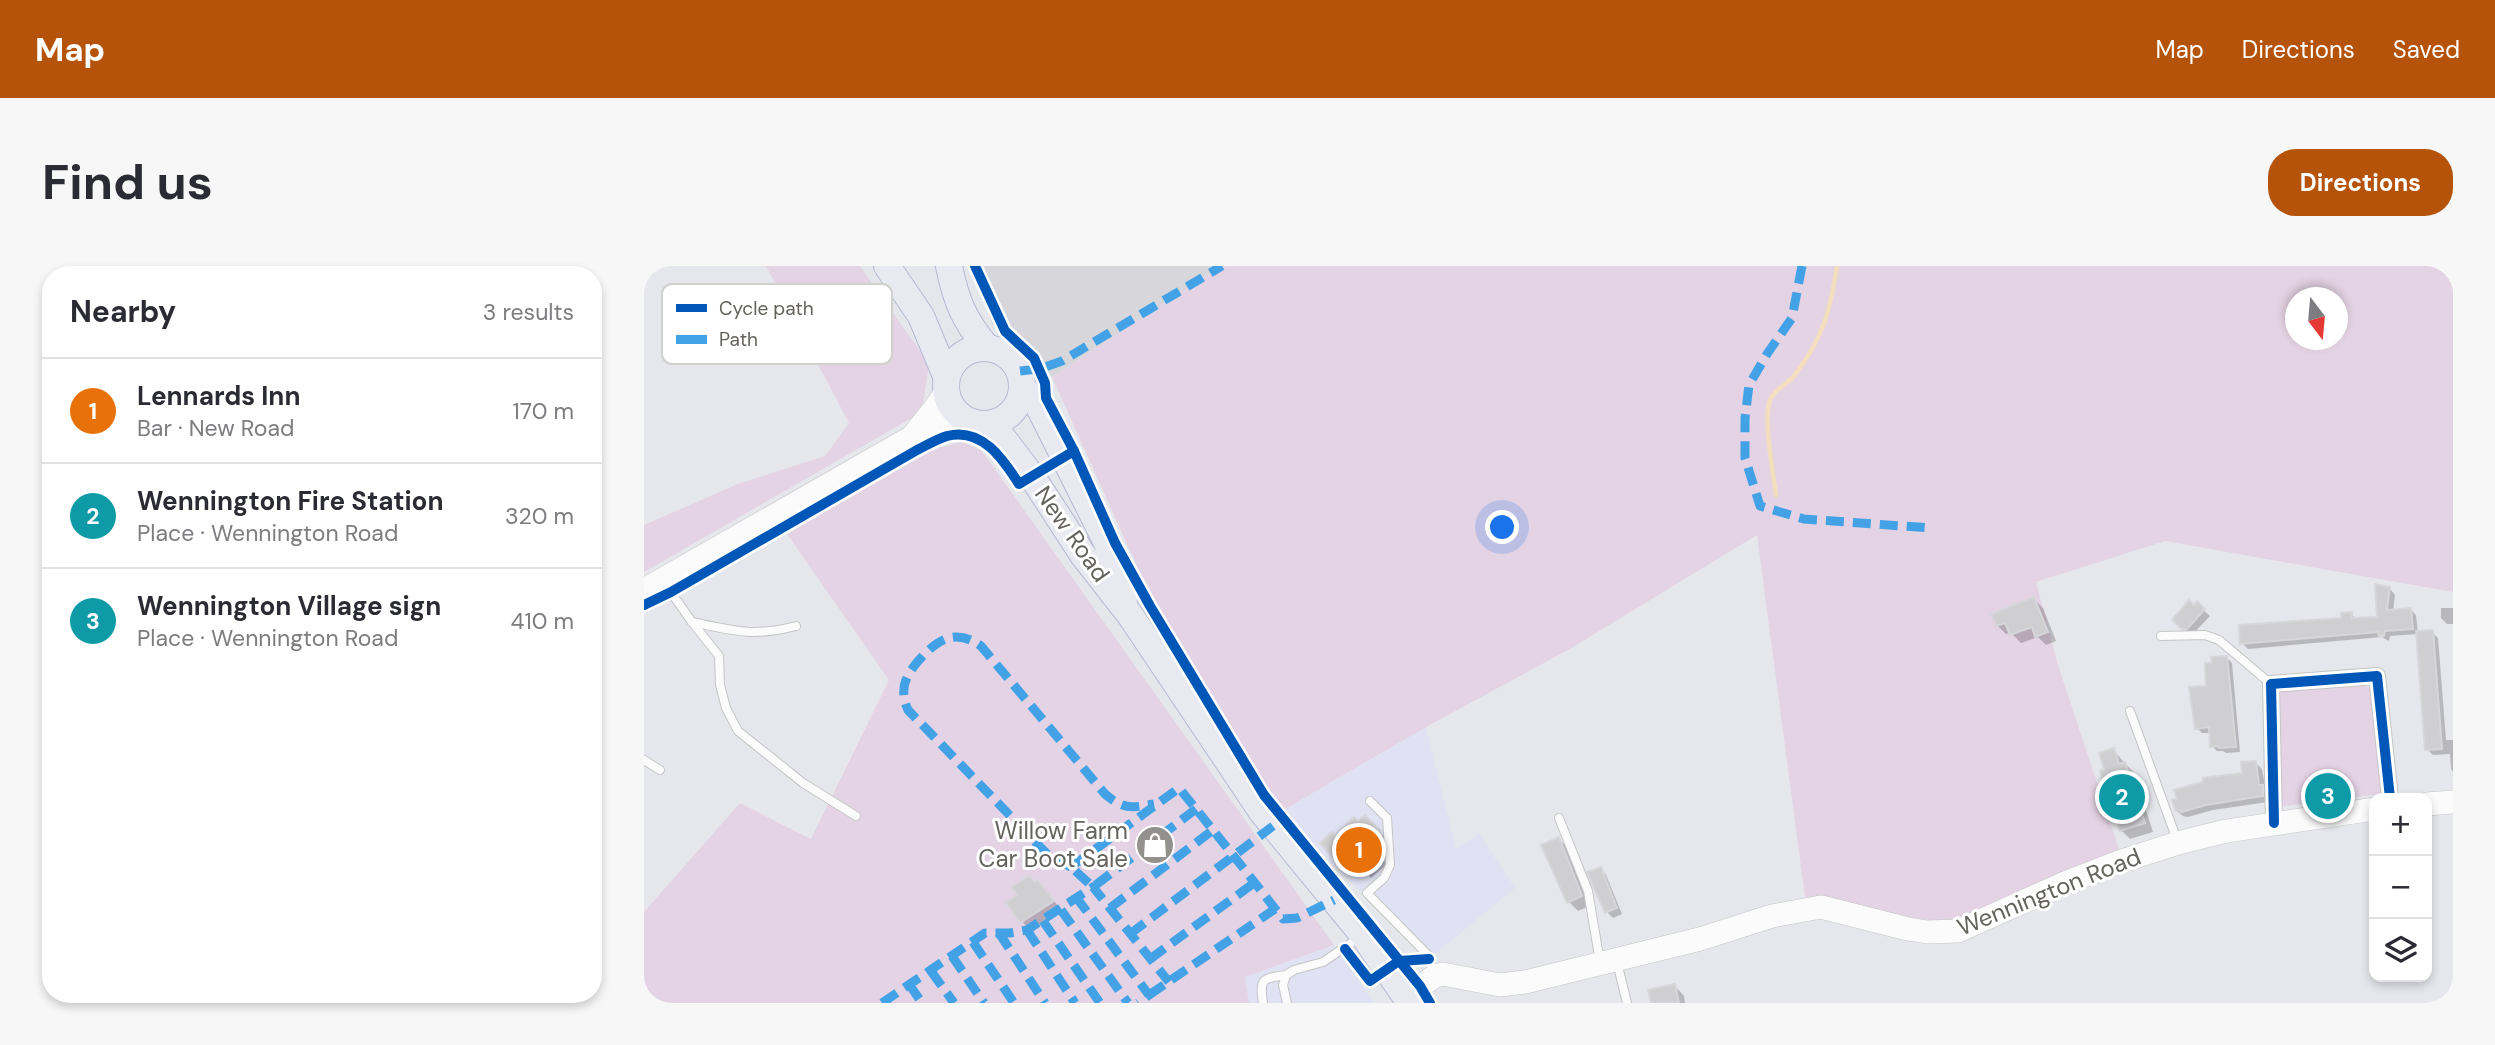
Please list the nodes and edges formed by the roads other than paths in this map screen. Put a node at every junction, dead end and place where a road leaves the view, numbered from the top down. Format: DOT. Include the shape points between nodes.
graph roads {
  1 [pos="887,266"];
  2 [pos="949,266"];
  3 [pos="987,348"];
  4 [pos="946,384"];
  5 [pos="1022,387"];
  6 [pos="975,422"];
  7 [pos="912,437"];
  8 [pos="654,585"];
  9 [pos="1130,615"];
  10 [pos="692,622"];
  11 [pos="796,626"];
  12 [pos="2161,636"];
  13 [pos="2272,684"];
  14 [pos="2130,711"];
  15 [pos="644,760"];
  16 [pos="660,770"];
  17 [pos="2389,793"];
  18 [pos="1370,801"];
  19 [pos="2453,802"];
  20 [pos="2432,804"];
  21 [pos="2369,810"];
  22 [pos="856,816"];
  23 [pos="1559,818"];
  24 [pos="2274,823"];
  25 [pos="2178,843"];
  26 [pos="1363,935"];
  27 [pos="1608,963"];
  28 [pos="1286,975"];
  29 [pos="1435,976"];
  30 [pos="1408,1000"];
  31 [pos="1262,1003"];
  32 [pos="1287,1003"];
  33 [pos="1627,1003"];
  1 -- 4 [label="main road" via="922,316"];
  2 -- 3 [label="main road" via="960,310"];
  3 -- 4 [label="main road" via="962,354 952,364"];
  3 -- 5 [label="main road" via="1014,362"];
  4 -- 6 [label="main road" via="949,403"];
  4 -- 7 [label="main road"];
  5 -- 6 [label="main road" via="1014,409 995,423"];
  5 -- 9 [label="main road, New Road" via="1037,403 1108,545"];
  6 -- 7 [label="main road" via="946,425"];
  6 -- 9 [label="main road, New Road" via="999,433"];
  7 -- 8 [label="main road"];
  8 -- 10 [label="lane"];
  9 -- 26 [label="main road, New Road" via="1268,819"];
  10 -- 11 [label="lane" via="746,633"];
  10 -- 22 [label="lane" via="719,656 723,697 738,731 803,783"];
  12 -- 13 [label="lane" via="2205,635 2219,640"];
  13 -- 17 [label="street" via="2377,676"];
  13 -- 24 [label="street"];
  14 -- 25 [label="lane"];
  15 -- 16 [label="lane"];
  18 -- 29 [label="lane" via="1387,818 1390,865 1384,878 1367,893 1427,954"];
  19 -- 20 [label="main road"];
  21 -- 24 [label="main road, Wennington Road"];
  23 -- 27 [label="lane" via="1588,891"];
  24 -- 25 [label="main road, Wennington Road"];
  25 -- 27 [label="main road, Wennington Road" via="2065,883 1958,931 1917,931 1821,907 1772,916"];
  26 -- 28 [label="lane" via="1323,962"];
  26 -- 30 [label="main road, New Road"];
  27 -- 29 [label="main road, Wennington Road" via="1500,985 1454,975"];
  27 -- 33 [label="lane"];
  28 -- 31 [label="lane" via="1265,979 1260,988"];
  28 -- 32 [label="lane"];
  29 -- 30 [label="main road"];
}
